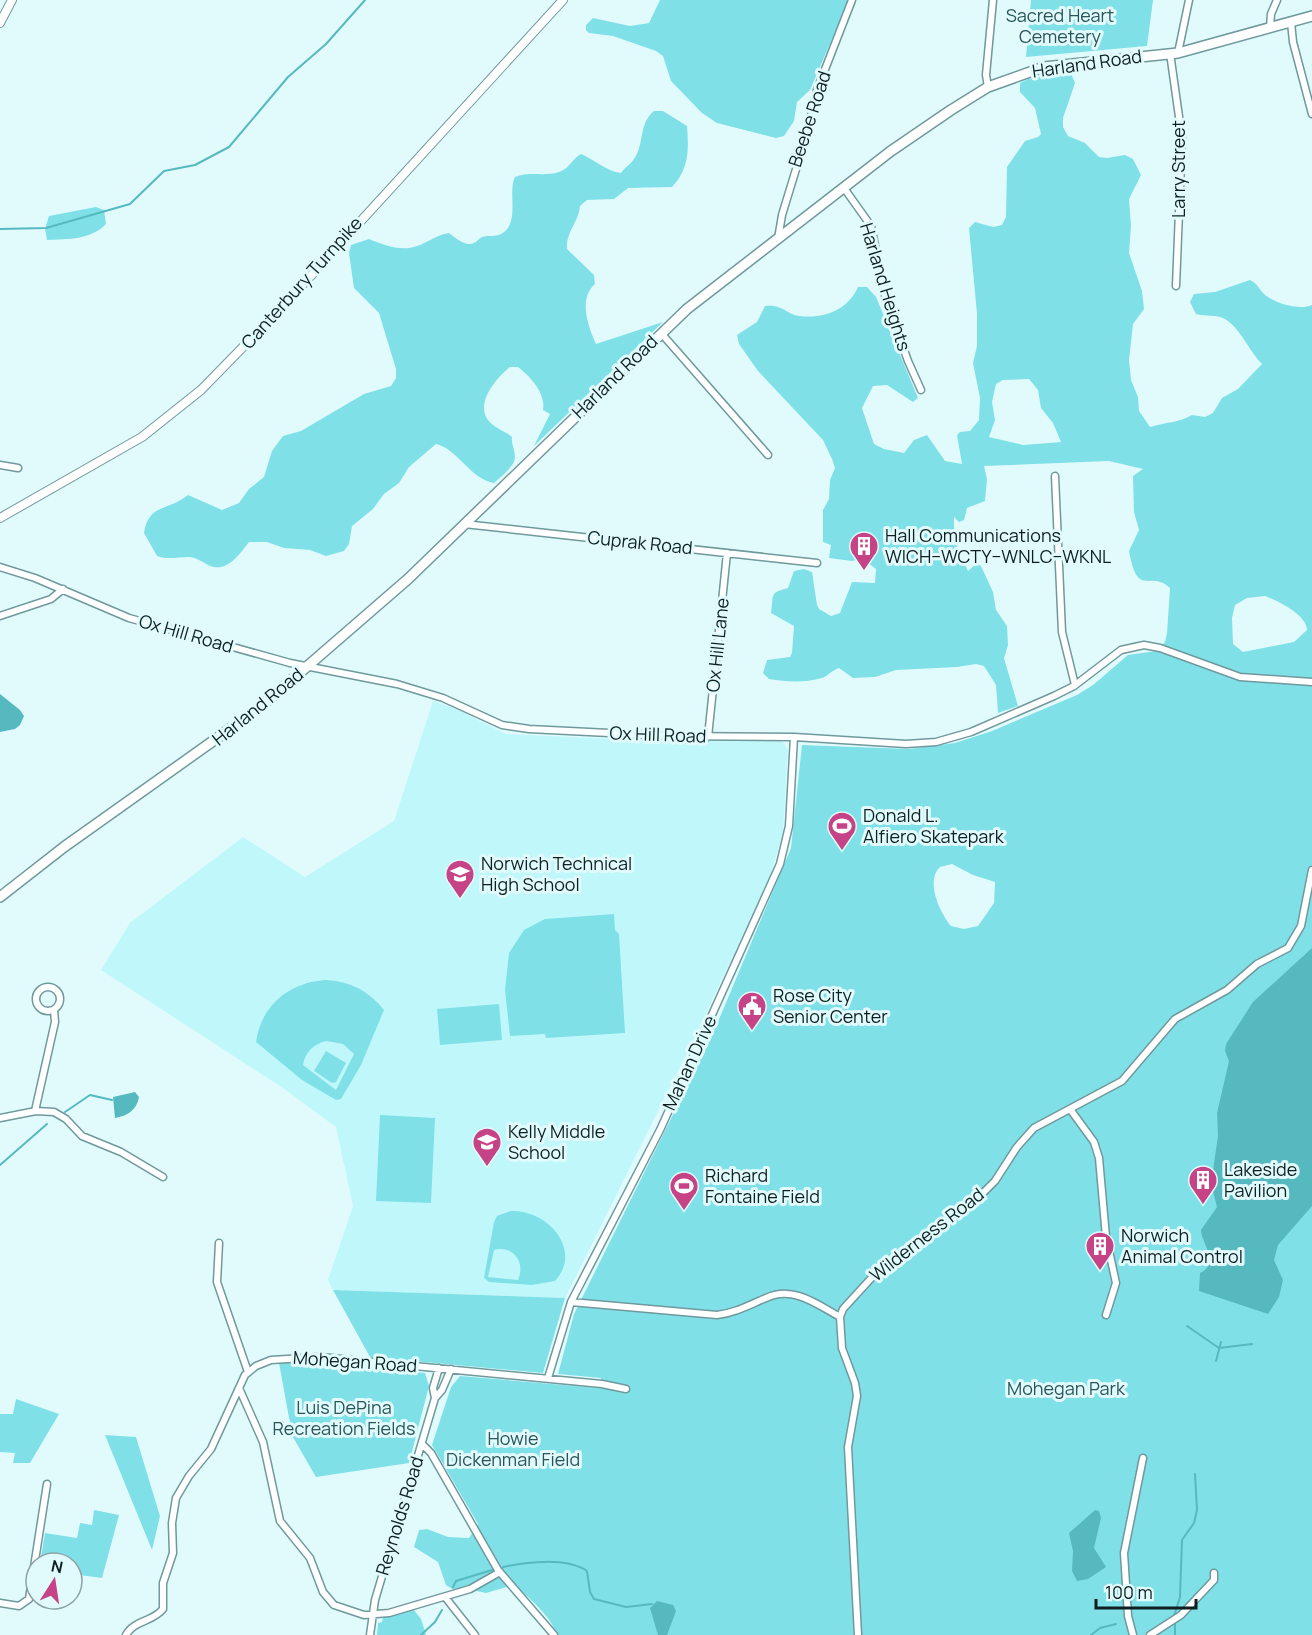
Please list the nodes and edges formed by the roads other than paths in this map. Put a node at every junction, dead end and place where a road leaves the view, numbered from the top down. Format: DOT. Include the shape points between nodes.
graph roads {
  1 [pos="12,0"];
  2 [pos="563,0"];
  3 [pos="852,0"];
  4 [pos="993,0"];
  5 [pos="1189,0"];
  6 [pos="1276,0"];
  7 [pos="1312,16"];
  8 [pos="1291,22"];
  9 [pos="0,23"];
  10 [pos="1270,28"];
  11 [pos="1174,53"];
  12 [pos="988,87"];
  13 [pos="1312,114"];
  14 [pos="844,188"];
  15 [pos="778,240"];
  16 [pos="1176,286"];
  17 [pos="661,333"];
  18 [pos="921,390"];
  19 [pos="768,455"];
  20 [pos="0,465"];
  21 [pos="18,468"];
  22 [pos="1054,476"];
  23 [pos="0,518"];
  24 [pos="464,524"];
  25 [pos="727,553"];
  26 [pos="817,563"];
  27 [pos="0,567"];
  28 [pos="63,590"];
  29 [pos="0,616"];
  30 [pos="308,667"];
  31 [pos="1312,682"];
  32 [pos="1075,685"];
  33 [pos="708,737"];
  34 [pos="794,737"];
  35 [pos="1312,870"];
  36 [pos="0,897"];
  37 [pos="54,1010"];
  38 [pos="1070,1109"];
  39 [pos="35,1111"];
  40 [pos="0,1118"];
  41 [pos="163,1177"];
  42 [pos="219,1243"];
  43 [pos="571,1302"];
  44 [pos="1107,1315"];
  45 [pos="840,1317"];
  46 [pos="439,1368"];
  47 [pos="452,1369"];
  48 [pos="248,1372"];
  49 [pos="548,1378"];
  50 [pos="239,1388"];
  51 [pos="626,1389"];
  52 [pos="435,1398"];
  53 [pos="422,1444"];
  54 [pos="1143,1458"];
  55 [pos="47,1484"];
  56 [pos="500,1572"];
  57 [pos="1214,1573"];
  58 [pos="445,1597"];
  59 [pos="0,1603"];
  60 [pos="372,1615"];
  61 [pos="126,1635"];
  62 [pos="370,1635"];
  63 [pos="476,1635"];
  64 [pos="554,1635"];
  65 [pos="858,1635"];
  66 [pos="1133,1635"];
  67 [pos="1150,1635"];
  1 -- 9 [label="street"];
  2 -- 23 [label="street, Canterbury Turnpike" via="285,304 201,390 142,437"];
  3 -- 15 [label="street, Beebe Road" via="817,90"];
  4 -- 12 [label="street"];
  5 -- 11 [label="street, Larry Street"];
  6 -- 10 [label="street"];
  7 -- 8 [label="main road, Harland Road"];
  8 -- 10 [label="main road, Harland Road"];
  8 -- 13 [label="street"];
  10 -- 11 [label="main road, Harland Road"];
  11 -- 12 [label="main road, Harland Road" via="1044,67"];
  11 -- 16 [label="street, Larry Street" via="1182,138"];
  12 -- 14 [label="main road, Harland Road" via="891,151"];
  14 -- 15 [label="main road, Harland Road"];
  14 -- 18 [label="street, Harland Heights" via="871,226 887,305"];
  15 -- 17 [label="main road, Harland Road"];
  17 -- 19 [label="street"];
  17 -- 24 [label="main road, Harland Road"];
  20 -- 21 [label="street"];
  22 -- 32 [label="street" via="1062,632"];
  24 -- 25 [label="street, Cuprak Road"];
  24 -- 30 [label="main road, Harland Road"];
  25 -- 26 [label="street, Cuprak Road"];
  25 -- 33 [label="street, Ox Hill Lane"];
  27 -- 28 [label="street, Ox Hill Road"];
  28 -- 29 [label="street" via="51,599"];
  28 -- 30 [label="street, Ox Hill Road" via="129,618"];
  30 -- 33 [label="street, Ox Hill Road" via="435,695 512,728"];
  30 -- 36 [label="main road, Harland Road" via="234,728 73,840"];
  31 -- 32 [label="street, Ox Hill Road" via="1236,676 1144,645 1121,650"];
  32 -- 34 [label="street, Ox Hill Road" via="1021,712 943,740 906,744"];
  33 -- 34 [label="street, Ox Hill Road"];
  34 -- 43 [label="street, Mahan Drive" via="788,832 780,864 660,1130"];
  35 -- 38 [label="street, Wilderness Road" via="1301,926 1288,948 1253,967 1227,990 1179,1016 1126,1078"];
  37 -- 37 [label="street" via="59,994 51,988 41,989 37,1005 45,1011"];
  37 -- 39 [label="street" via="56,1022"];
  38 -- 44 [label="street" via="1094,1142 1099,1158 1106,1237 1116,1283"];
  38 -- 45 [label="street, Wilderness Road" via="1027,1135 985,1191 876,1273"];
  39 -- 40 [label="street"];
  39 -- 41 [label="street" via="61,1115 82,1137 121,1152"];
  42 -- 48 [label="street" via="217,1282"];
  43 -- 45 [label="street" via="721,1314 786,1293"];
  43 -- 49 [label="street, Mahan Drive"];
  45 -- 65 [label="street" via="842,1348 857,1396 848,1447"];
  46 -- 47 [label="street, Mohegan Road"];
  46 -- 48 [label="street, Mohegan Road" via="302,1357 266,1362"];
  46 -- 52 [label="street, Reynolds Road" via="433,1388"];
  47 -- 49 [label="street, Mohegan Road"];
  47 -- 52 [label="street, Reynolds Road"];
  48 -- 50 [label="street"];
  49 -- 51 [label="street, Mohegan Road"];
  50 -- 60 [label="street" via="263,1442 280,1521 310,1558 328,1600 342,1609"];
  50 -- 61 [label="street" via="212,1449 176,1498 173,1553 163,1583 163,1609 132,1627"];
  52 -- 53 [label="street, Reynolds Road"];
  53 -- 56 [label="street"];
  53 -- 60 [label="street, Reynolds Road"];
  54 -- 66 [label="street" via="1124,1553"];
  55 -- 59 [label="street" via="29,1599 19,1606"];
  56 -- 58 [label="street" via="477,1586"];
  56 -- 64 [label="street"];
  57 -- 67 [label="street" via="1214,1580 1185,1611"];
  58 -- 60 [label="street"];
  58 -- 63 [label="street"];
  60 -- 62 [label="street, Reynolds Road"];
}
